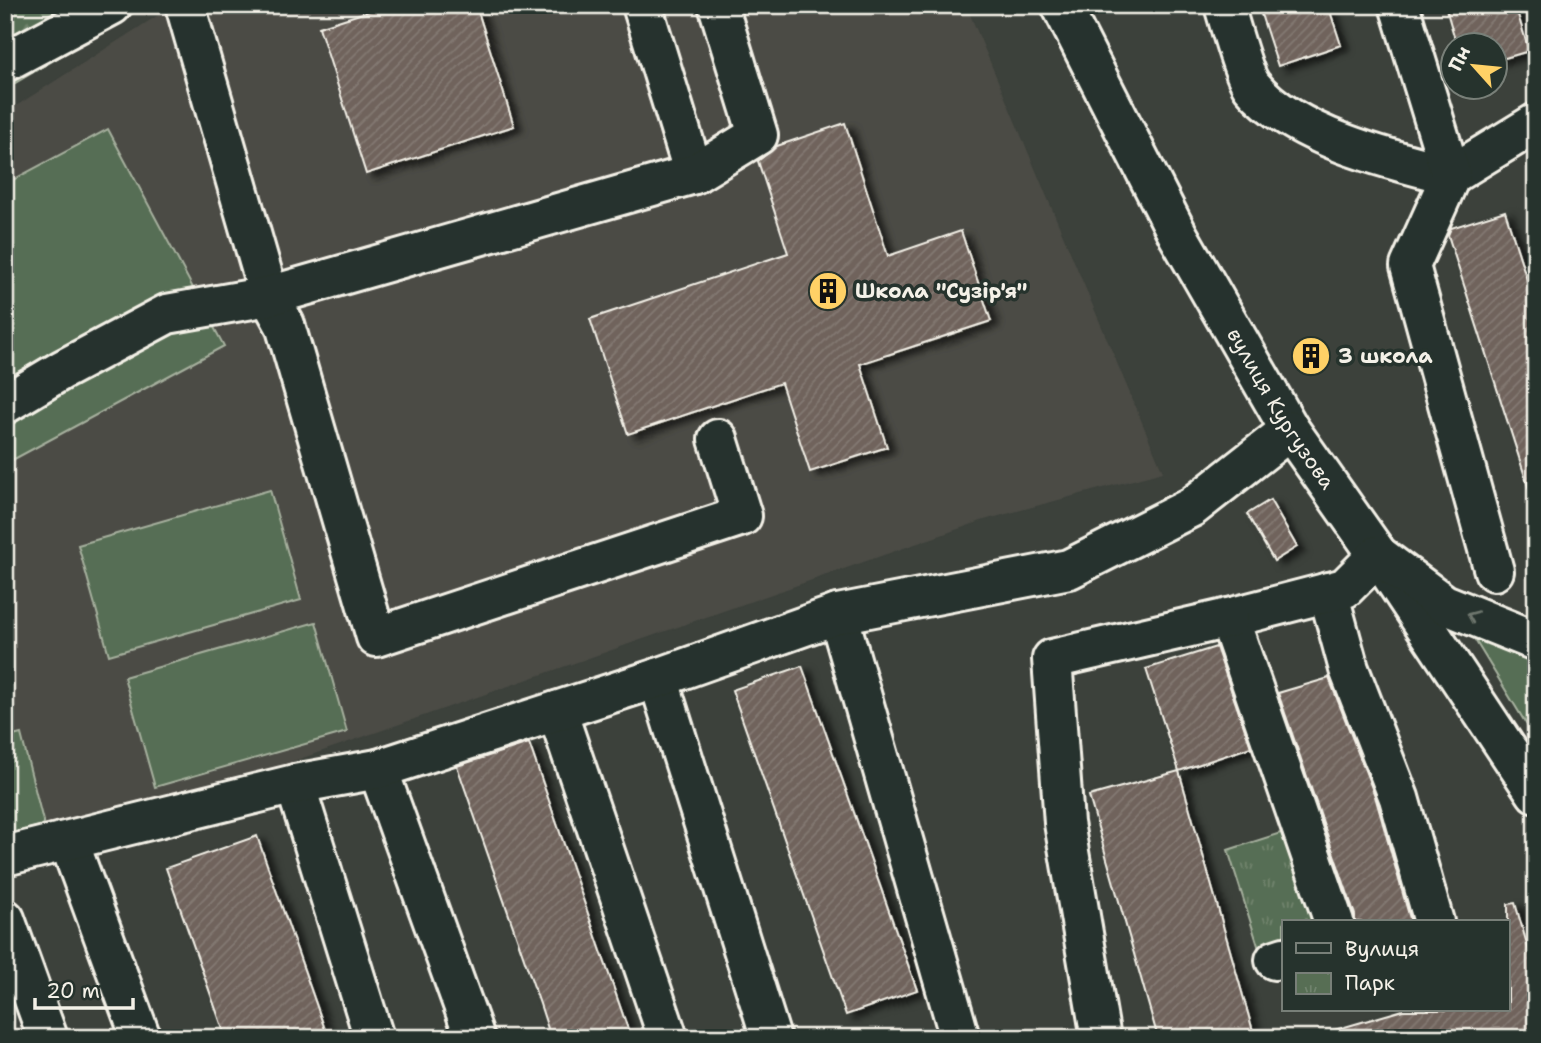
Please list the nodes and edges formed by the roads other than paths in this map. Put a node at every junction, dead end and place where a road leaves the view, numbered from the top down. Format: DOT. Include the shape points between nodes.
graph roads {
  1 [pos="112,5"];
  2 [pos="185,5"];
  3 [pos="642,5"];
  4 [pos="718,5"];
  5 [pos="1061,5"];
  6 [pos="1224,5"];
  7 [pos="1399,5"];
  8 [pos="5,62"];
  9 [pos="1536,123"];
  10 [pos="694,174"];
  11 [pos="1451,175"];
  12 [pos="269,296"];
  13 [pos="5,404"];
  14 [pos="1290,430"];
  15 [pos="718,439"];
  16 [pos="1378,555"];
  17 [pos="1494,571"];
  18 [pos="1328,592"];
  19 [pos="838,614"];
  20 [pos="1229,618"];
  21 [pos="1536,641"];
  22 [pos="659,678"];
  23 [pos="558,711"];
  24 [pos="378,769"];
  25 [pos="295,784"];
  26 [pos="1536,793"];
  27 [pos="69,842"];
  28 [pos="5,856"];
  29 [pos="5,919"];
  30 [pos="1333,920"];
  31 [pos="1433,920"];
  32 [pos="48,1038"];
  33 [pos="141,1038"];
  34 [pos="374,1038"];
  35 [pos="475,1038"];
  36 [pos="668,1038"];
  37 [pos="771,1038"];
  38 [pos="960,1038"];
  39 [pos="1101,1038"];
  1 -- 8 [label="street"];
  2 -- 12 [label="street"];
  3 -- 10 [label="street"];
  4 -- 10 [label="street" via="758,135"];
  5 -- 14 [label="street, вулиця Кургузова" via="1178,235"];
  6 -- 11 [label="street" via="1251,85 1285,116 1401,163"];
  7 -- 11 [label="street"];
  9 -- 11 [label="street"];
  10 -- 12 [label="street"];
  11 -- 17 [label="street" via="1410,266"];
  12 -- 13 [label="street" via="167,314"];
  12 -- 15 [label="street" via="285,325 376,637 742,516"];
  14 -- 16 [label="street, вулиця Кургузова"];
  14 -- 19 [label="street" via="1192,508 1069,569"];
  16 -- 18 [label="street" via="1345,588"];
  21 -- 16 [label="street, one-way" via="1444,604"];
  16 -- 26 [label="street, вулиця Кургузова"];
  18 -- 20 [label="street"];
  18 -- 31 [label="street" via="1349,669 1399,798"];
  19 -- 22 [label="street"];
  19 -- 38 [label="street"];
  20 -- 30 [label="street"];
  20 -- 39 [label="street" via="1052,659 1063,823"];
  22 -- 23 [label="street"];
  22 -- 37 [label="street"];
  23 -- 24 [label="street"];
  23 -- 36 [label="street"];
  24 -- 25 [label="street"];
  24 -- 35 [label="street"];
  25 -- 27 [label="street"];
  25 -- 34 [label="street"];
  27 -- 28 [label="street"];
  27 -- 33 [label="street"];
  29 -- 32 [label="street"];
}
